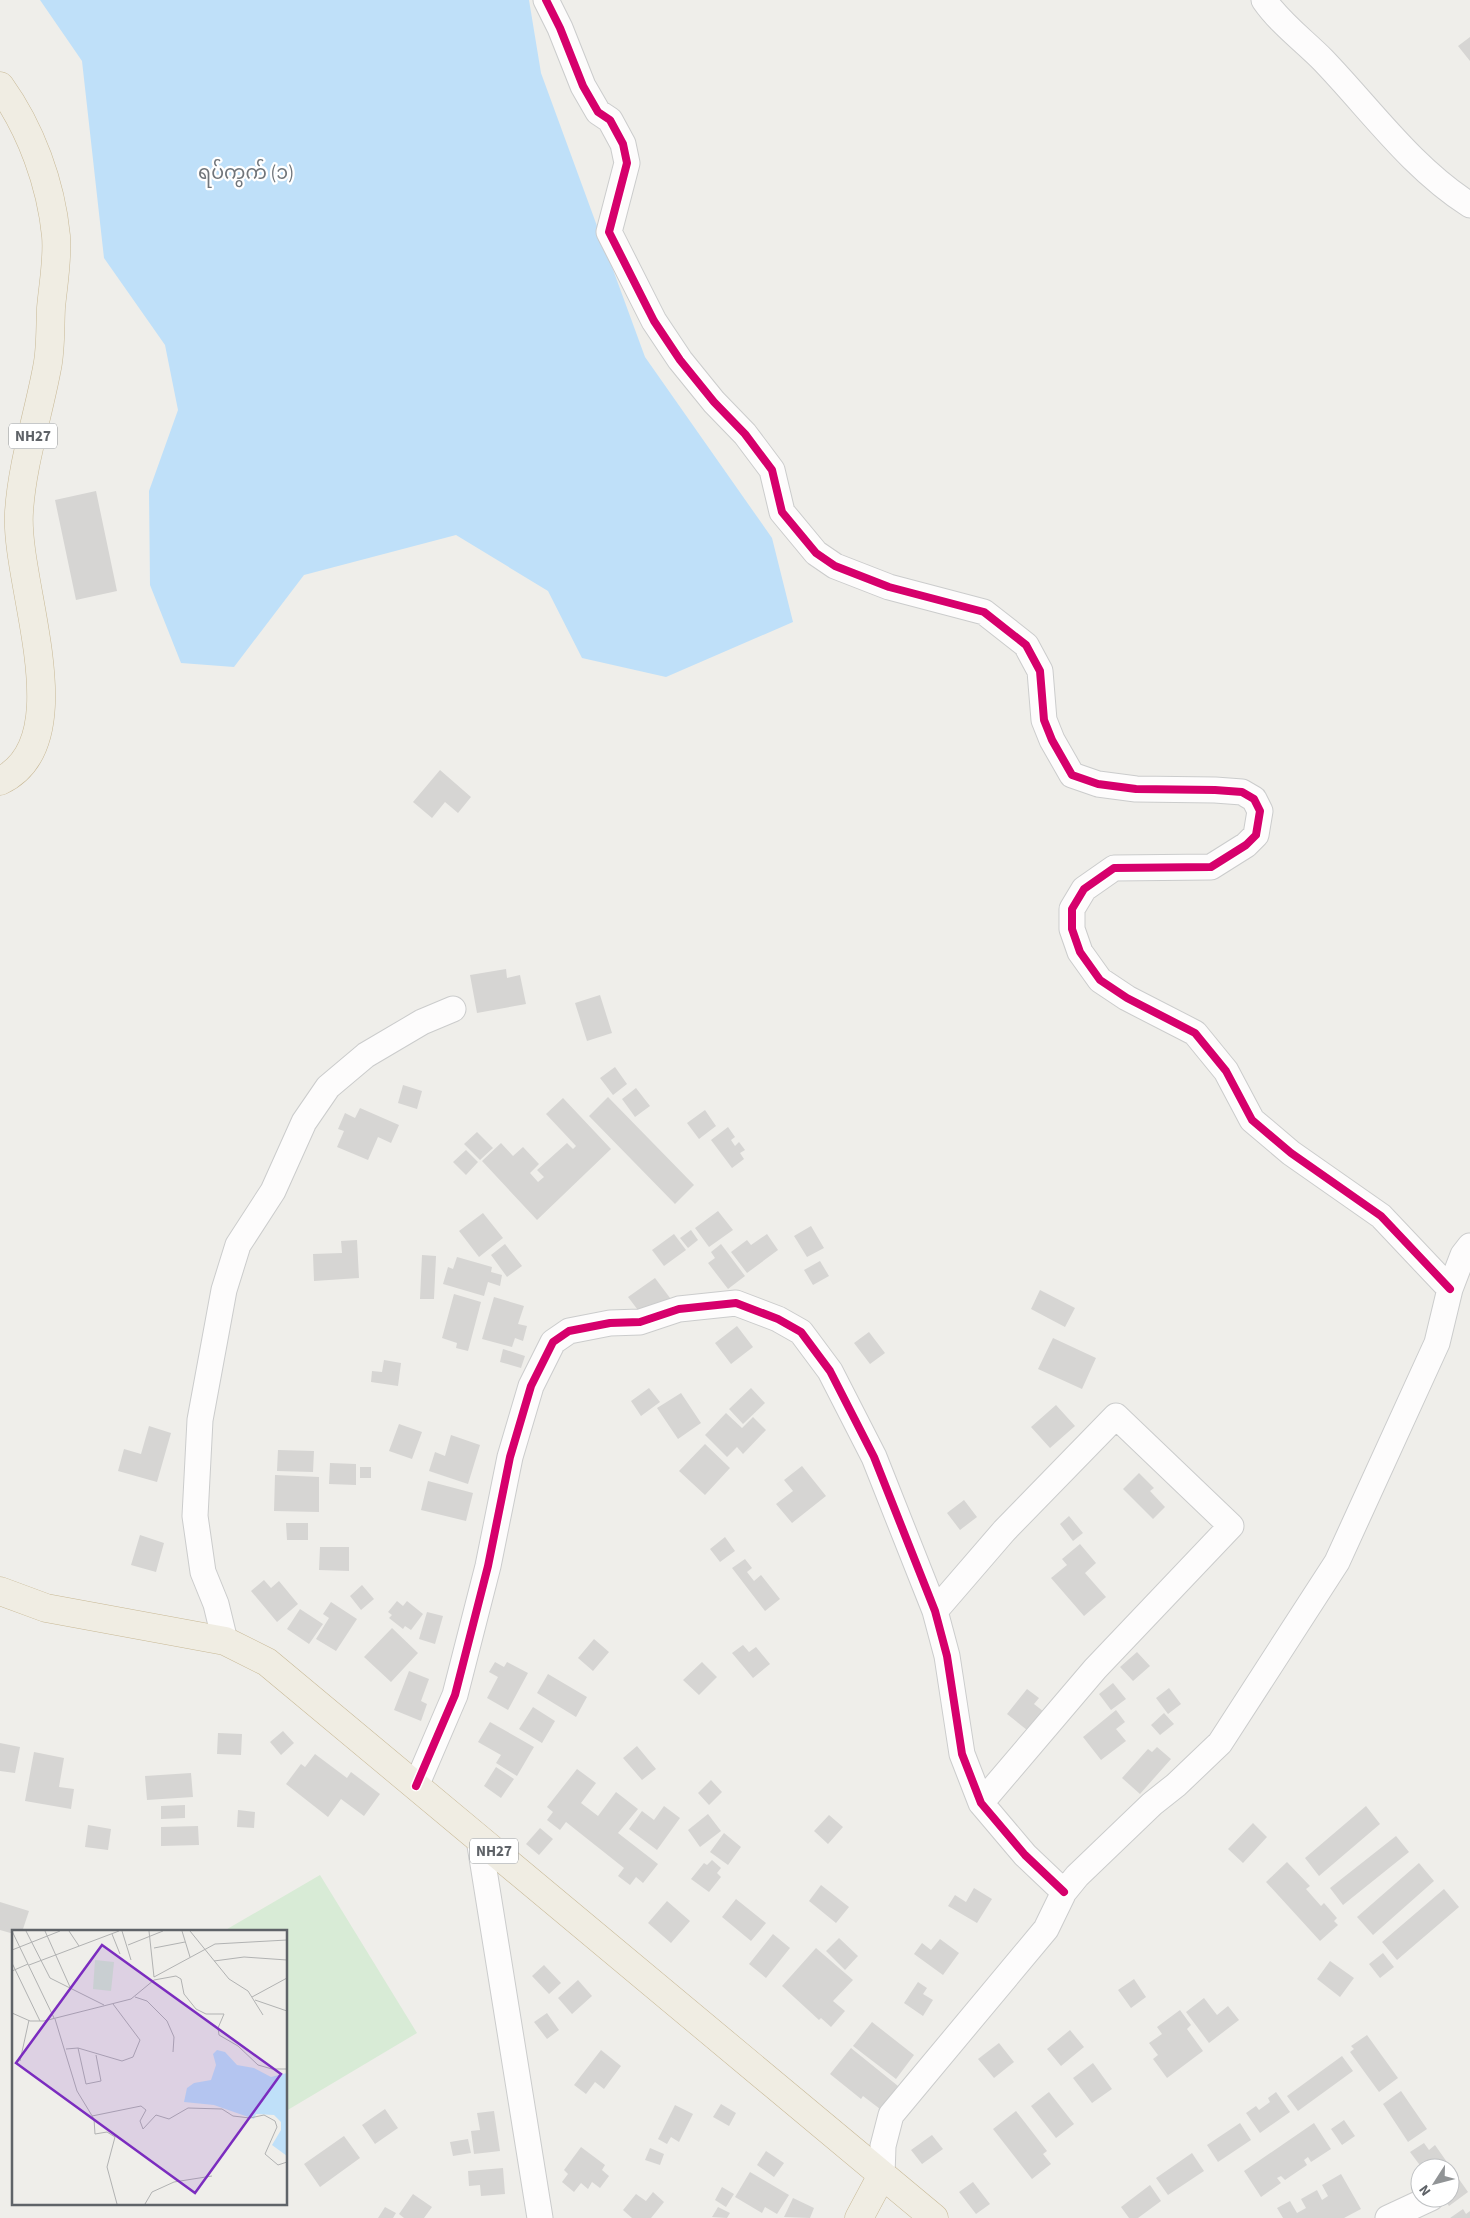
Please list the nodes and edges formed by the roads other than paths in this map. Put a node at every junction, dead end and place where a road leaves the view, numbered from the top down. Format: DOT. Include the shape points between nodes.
graph roads {
  1 [pos="546,0"];
  2 [pos="1264,0"];
  3 [pos="0,86"];
  4 [pos="1470,205"];
  5 [pos="0,781"];
  6 [pos="453,1009"];
  7 [pos="1470,1246"];
  8 [pos="1450,1290"];
  9 [pos="0,1591"];
  10 [pos="935,1611"];
  11 [pos="225,1641"];
  12 [pos="416,1786"];
  13 [pos="981,1803"];
  14 [pos="479,1839"];
  15 [pos="1064,1892"];
  16 [pos="882,2175"];
  17 [pos="1410,2208"];
  18 [pos="540,2218"];
  19 [pos="859,2218"];
  20 [pos="934,2218"];
  21 [pos="1388,2218"];
  1 -- 8 [label="street" via="583,86 598,112 610,120 623,144 626,163 609,232 626,268 654,321 680,360 772,470 782,512 816,553 835,566 889,587 984,612 1026,645 1040,671 1044,720 1072,775 1098,784 1136,789 1242,792 1254,799 1260,811 1256,835 1211,867 1114,868 1084,889 1072,909 1072,929 1080,952 1100,980 1127,998 1195,1033 1226,1071 1252,1120 1291,1153 1381,1216"];
  2 -- 4 [label="street" via="1396,142 1449,191"];
  3 -- 5 [label="highway, NH27" via="30,138 46,183 56,237 48,365 18,514 41,677 38,734 25,763"];
  6 -- 11 [label="street" via="422,1022 366,1055 328,1087 304,1122 273,1191 238,1245 224,1290 200,1420 195,1516 203,1572 216,1604"];
  7 -- 8 [label="street"];
  8 -- 15 [label="street" via="1437,1343 1332,1570 1220,1743 1108,1845"];
  9 -- 11 [label="highway, NH27" via="46,1608"];
  10 -- 12 [label="street" via="874,1457 830,1371 801,1332 778,1319 736,1303 679,1309 640,1322 569,1331 553,1342 531,1386 510,1457 488,1566 455,1695"];
  10 -- 13 [label="street" via="962,1754"];
  10 -- 13 [label="street" via="1004,1531 1116,1416 1232,1526 1095,1669"];
  11 -- 12 [label="highway, NH27" via="267,1662"];
  12 -- 14 [label="highway, NH27"];
  13 -- 15 [label="street" via="1025,1855"];
  14 -- 16 [label="highway, NH27"];
  14 -- 18 [label="street"];
  15 -- 16 [label="street" via="1046,1929 892,2115 884,2146"];
  16 -- 19 [label="highway"];
  16 -- 20 [label="highway, NH27"];
  17 -- 21 [label="street"];
}
